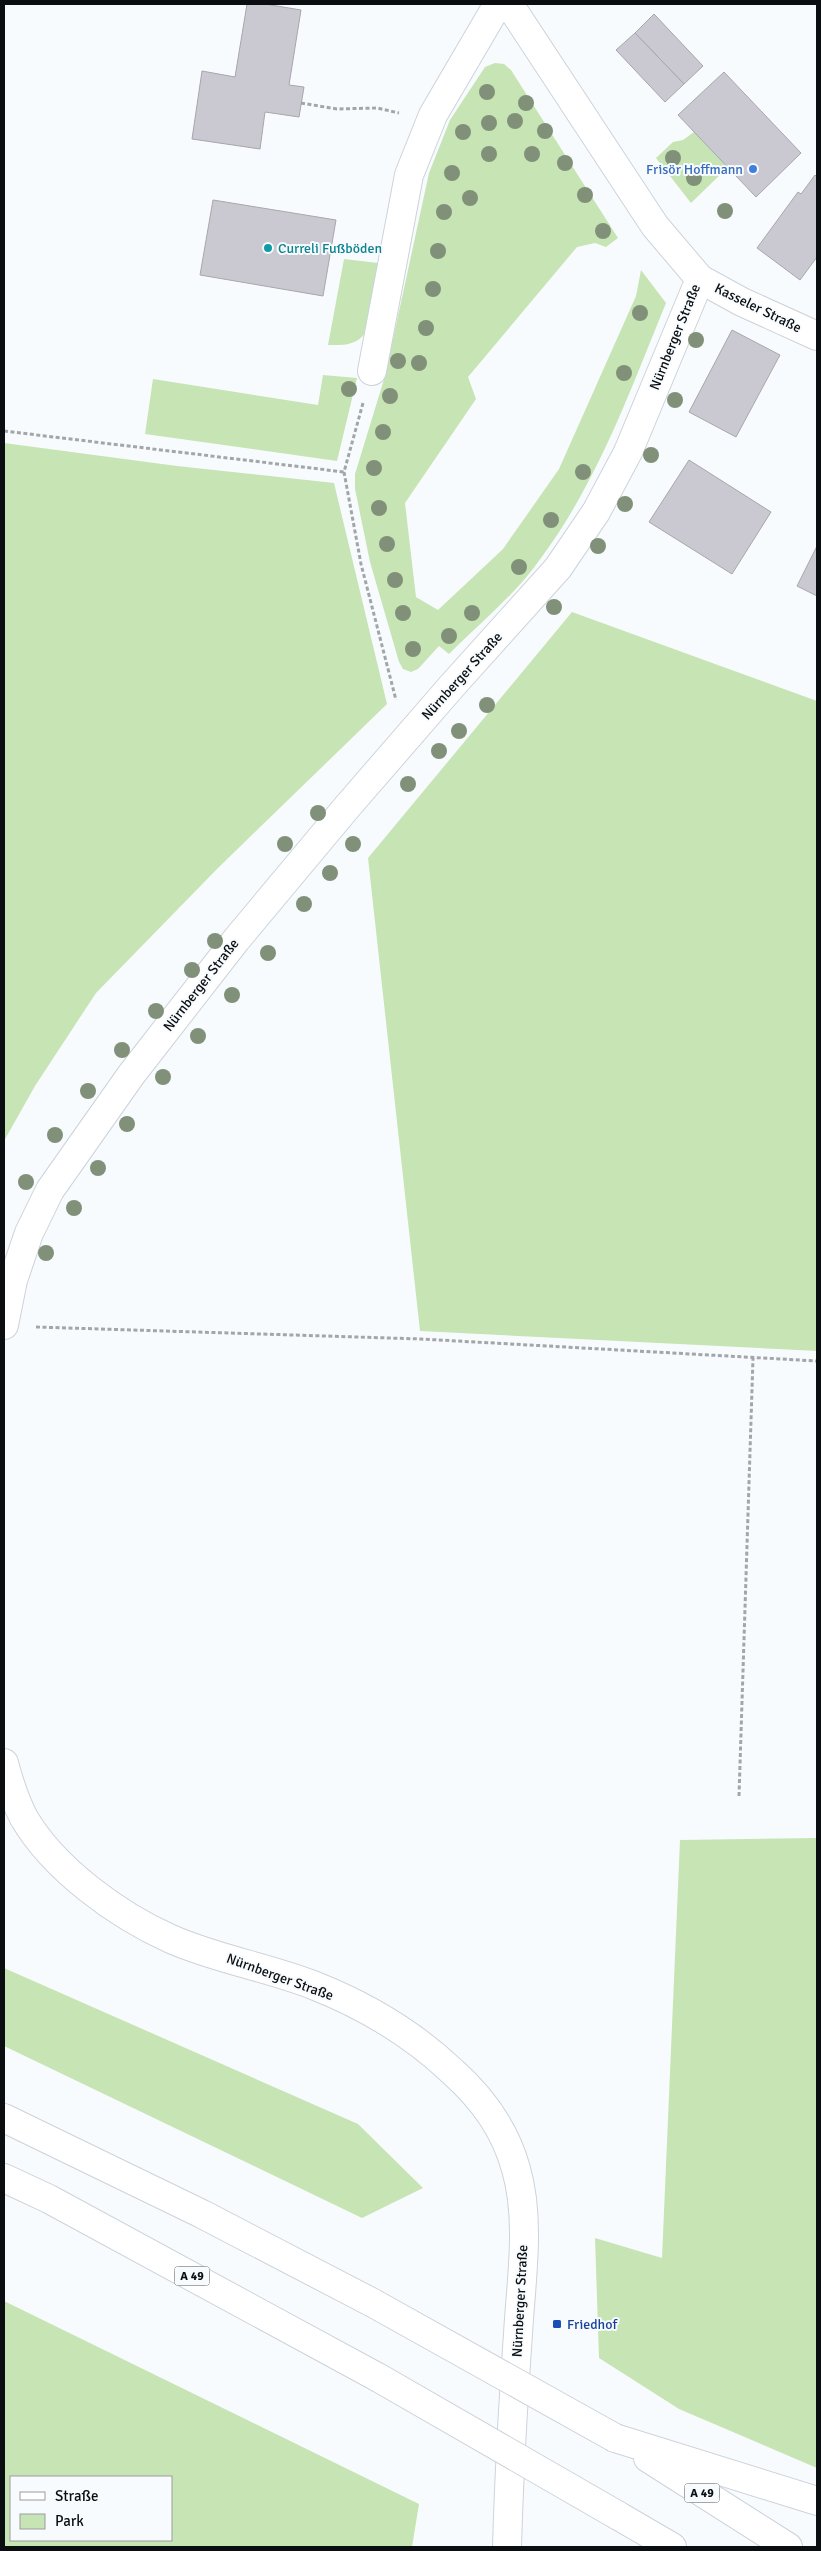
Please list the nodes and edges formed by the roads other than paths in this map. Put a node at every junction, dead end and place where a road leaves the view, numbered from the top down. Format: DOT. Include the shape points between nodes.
graph roads {
  1 [pos="510,6"];
  2 [pos="700,279"];
  3 [pos="817,336"];
  4 [pos="372,371"];
  5 [pos="4,1325"];
  6 [pos="4,1763"];
  7 [pos="4,2118"];
  8 [pos="4,2178"];
  9 [pos="616,2438"];
  10 [pos="817,2501"];
  11 [pos="507,2547"];
  12 [pos="672,2547"];
  13 [pos="788,2547"];
  1 -- 2 [label="main road, Nürnberger Straße" via="655,226"];
  1 -- 4 [label="main road, Nürnberger Straße" via="430,122 409,175"];
  2 -- 3 [label="main road, Kasseler Straße"];
  2 -- 5 [label="main road, Nürnberger Straße" via="628,452 596,512 558,568 451,687 236,940 131,1075 50,1190 26,1240 13,1280"];
  6 -- 11 [label="main road, Nürnberger Straße" via="10,1787 38,1839 88,1888 131,1918 172,1940 313,1985 381,2018 434,2054 486,2105 505,2136 522,2204 523,2248"];
  7 -- 9 [label="main road, A 49, bridge" via="202,2214 373,2303"];
  8 -- 12 [label="main road, A 49, bridge" via="50,2199 379,2378"];
  9 -- 10 [label="main road"];
  9 -- 13 [label="main road, A 49"];
}
